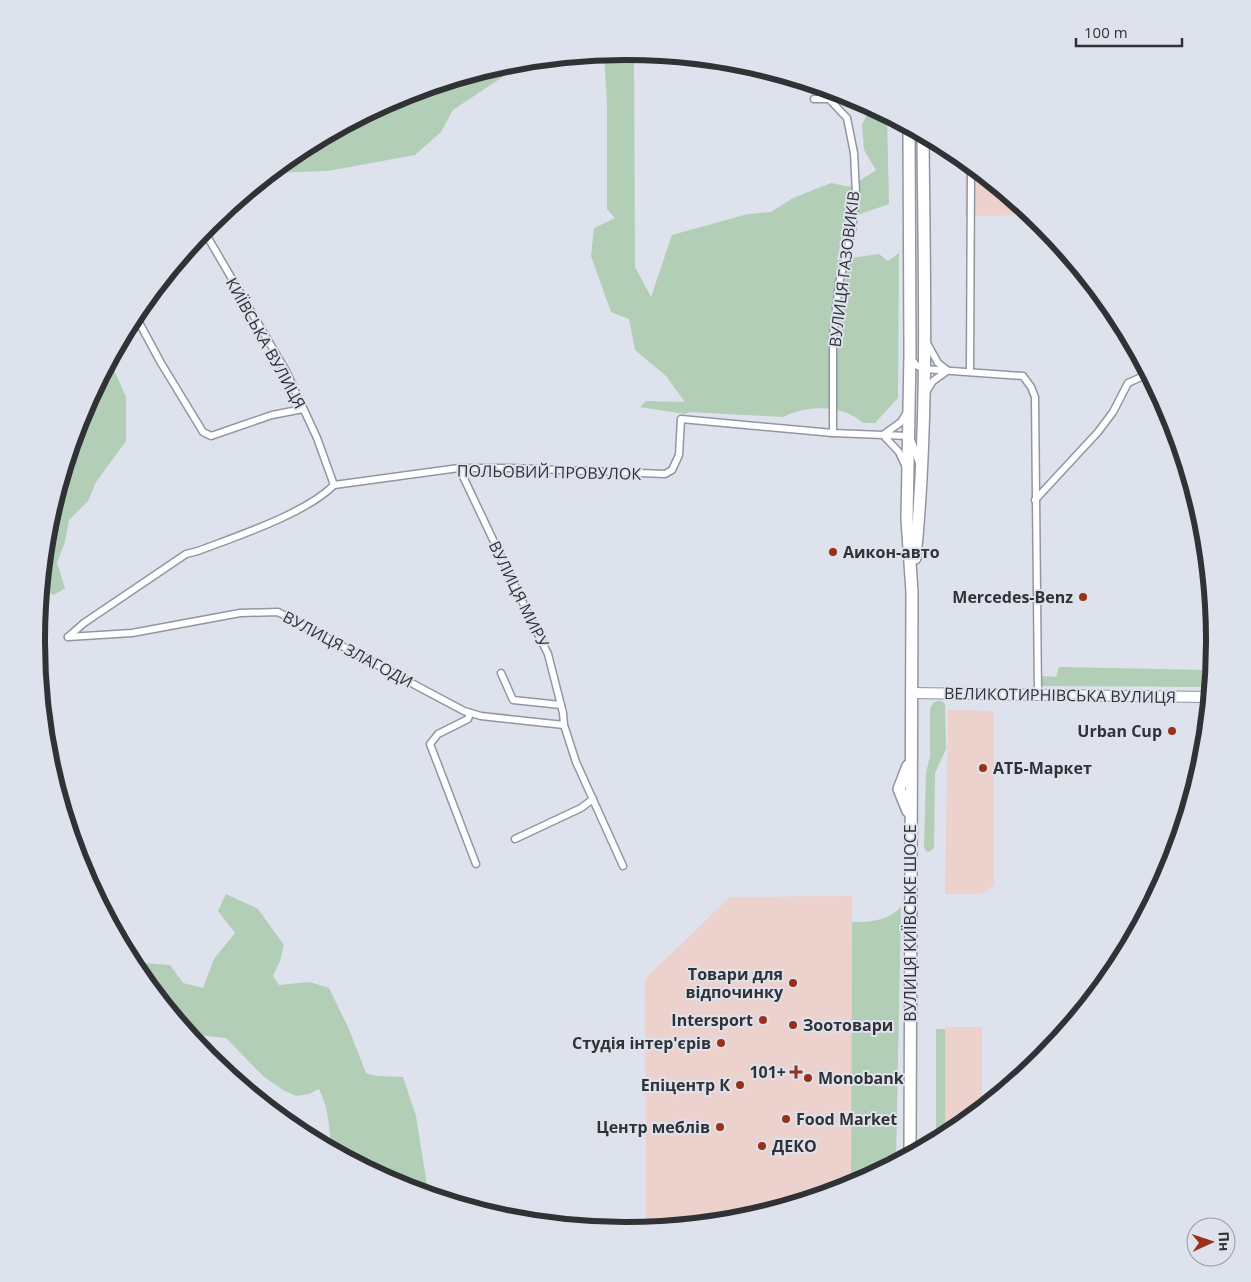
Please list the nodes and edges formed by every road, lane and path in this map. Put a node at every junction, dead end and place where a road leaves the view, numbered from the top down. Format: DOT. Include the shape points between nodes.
graph roads {
  1 [pos="814,99"];
  2 [pos="909,134"];
  3 [pos="923,142"];
  4 [pos="971,174"];
  5 [pos="208,238"];
  6 [pos="140,324"];
  7 [pos="924,332"];
  8 [pos="910,354"];
  9 [pos="924,369"];
  10 [pos="948,370"];
  11 [pos="970,372"];
  12 [pos="1142,377"];
  13 [pos="909,384"];
  14 [pos="923,398"];
  15 [pos="303,409"];
  16 [pos="909,409"];
  17 [pos="922,417"];
  18 [pos="833,433"];
  19 [pos="882,435"];
  20 [pos="908,436"];
  21 [pos="459,468"];
  22 [pos="920,468"];
  23 [pos="908,472"];
  24 [pos="334,486"];
  25 [pos="1035,500"];
  26 [pos="912,592"];
  27 [pos="501,673"];
  28 [pos="911,693"];
  29 [pos="1038,695"];
  30 [pos="1203,697"];
  31 [pos="561,705"];
  32 [pos="470,713"];
  33 [pos="564,725"];
  34 [pos="593,799"];
  35 [pos="515,839"];
  36 [pos="476,864"];
  37 [pos="623,866"];
  38 [pos="910,1147"];
  1 -- 18 [label="street, ВУЛИЦЯ ГАЗОВИКІВ" via="829,99 847,118 854,153 856,193 852,230 839,283 833,336"];
  2 -- 8 [label="highway"];
  3 -- 7 [label="highway"];
  4 -- 11 [label="street"];
  5 -- 15 [label="street, КИЇВСЬКА ВУЛИЦЯ" via="286,371"];
  6 -- 15 [label="street" via="203,432 211,436 272,415"];
  7 -- 9 [label="highway"];
  7 -- 10 [label="street" via="932,355"];
  8 -- 9 [label="street"];
  8 -- 13 [label="highway"];
  9 -- 10 [label="street"];
  9 -- 13 [label="street"];
  9 -- 14 [label="highway"];
  10 -- 11 [label="street"];
  10 -- 14 [label="street" via="933,381"];
  11 -- 25 [label="street" via="1023,376 1031,387 1035,397"];
  12 -- 25 [label="street" via="1128,384 1098,432"];
  13 -- 16 [label="highway"];
  14 -- 17 [label="highway"];
  15 -- 24 [label="street, КИЇВСЬКА ВУЛИЦЯ"];
  16 -- 19 [label="street" via="901,422"];
  16 -- 20 [label="highway"];
  17 -- 20 [label="street"];
  17 -- 22 [label="highway"];
  18 -- 19 [label="street, ПОЛЬОВИЙ ПРОВУЛОК"];
  18 -- 21 [label="street, ПОЛЬОВИЙ ПРОВУЛОК" via="680,419 679,455 672,470 665,474"];
  19 -- 20 [label="street, ПОЛЬОВИЙ ПРОВУЛОК"];
  19 -- 23 [label="street" via="899,452"];
  20 -- 22 [label="street"];
  20 -- 23 [label="highway"];
  21 -- 24 [label="street, ПОЛЬОВИЙ ПРОВУЛОК"];
  21 -- 31 [label="street, ВУЛИЦЯ МИРУ" via="548,654"];
  22 -- 26 [label="highway"];
  23 -- 26 [label="highway" via="907,519"];
  24 -- 32 [label="street, ВУЛИЦЯ ЗЛАГОДИ" via="272,521 186,554 68,637 132,633 240,614 278,612"];
  25 -- 29 [label="street"];
  26 -- 28 [label="highway"];
  27 -- 31 [label="street" via="513,700"];
  28 -- 29 [label="main road, ВЕЛИКОТИРНІВСЬКА ВУЛИЦЯ"];
  28 -- 38 [label="highway, ВУЛИЦЯ КИЇВСЬКЕ ШОСЕ" via="911,752 899,789 910,824"];
  29 -- 30 [label="main road, ВЕЛИКОТИРНІВСЬКА ВУЛИЦЯ"];
  31 -- 33 [label="street, ВУЛИЦЯ МИРУ"];
  32 -- 33 [label="street, ВУЛИЦЯ ЗЛАГОДИ"];
  32 -- 36 [label="street" via="468,719 438,734 430,744"];
  33 -- 34 [label="street, ВУЛИЦЯ МИРУ"];
  34 -- 35 [label="street" via="581,808"];
  34 -- 37 [label="street, ВУЛИЦЯ МИРУ"];
}
